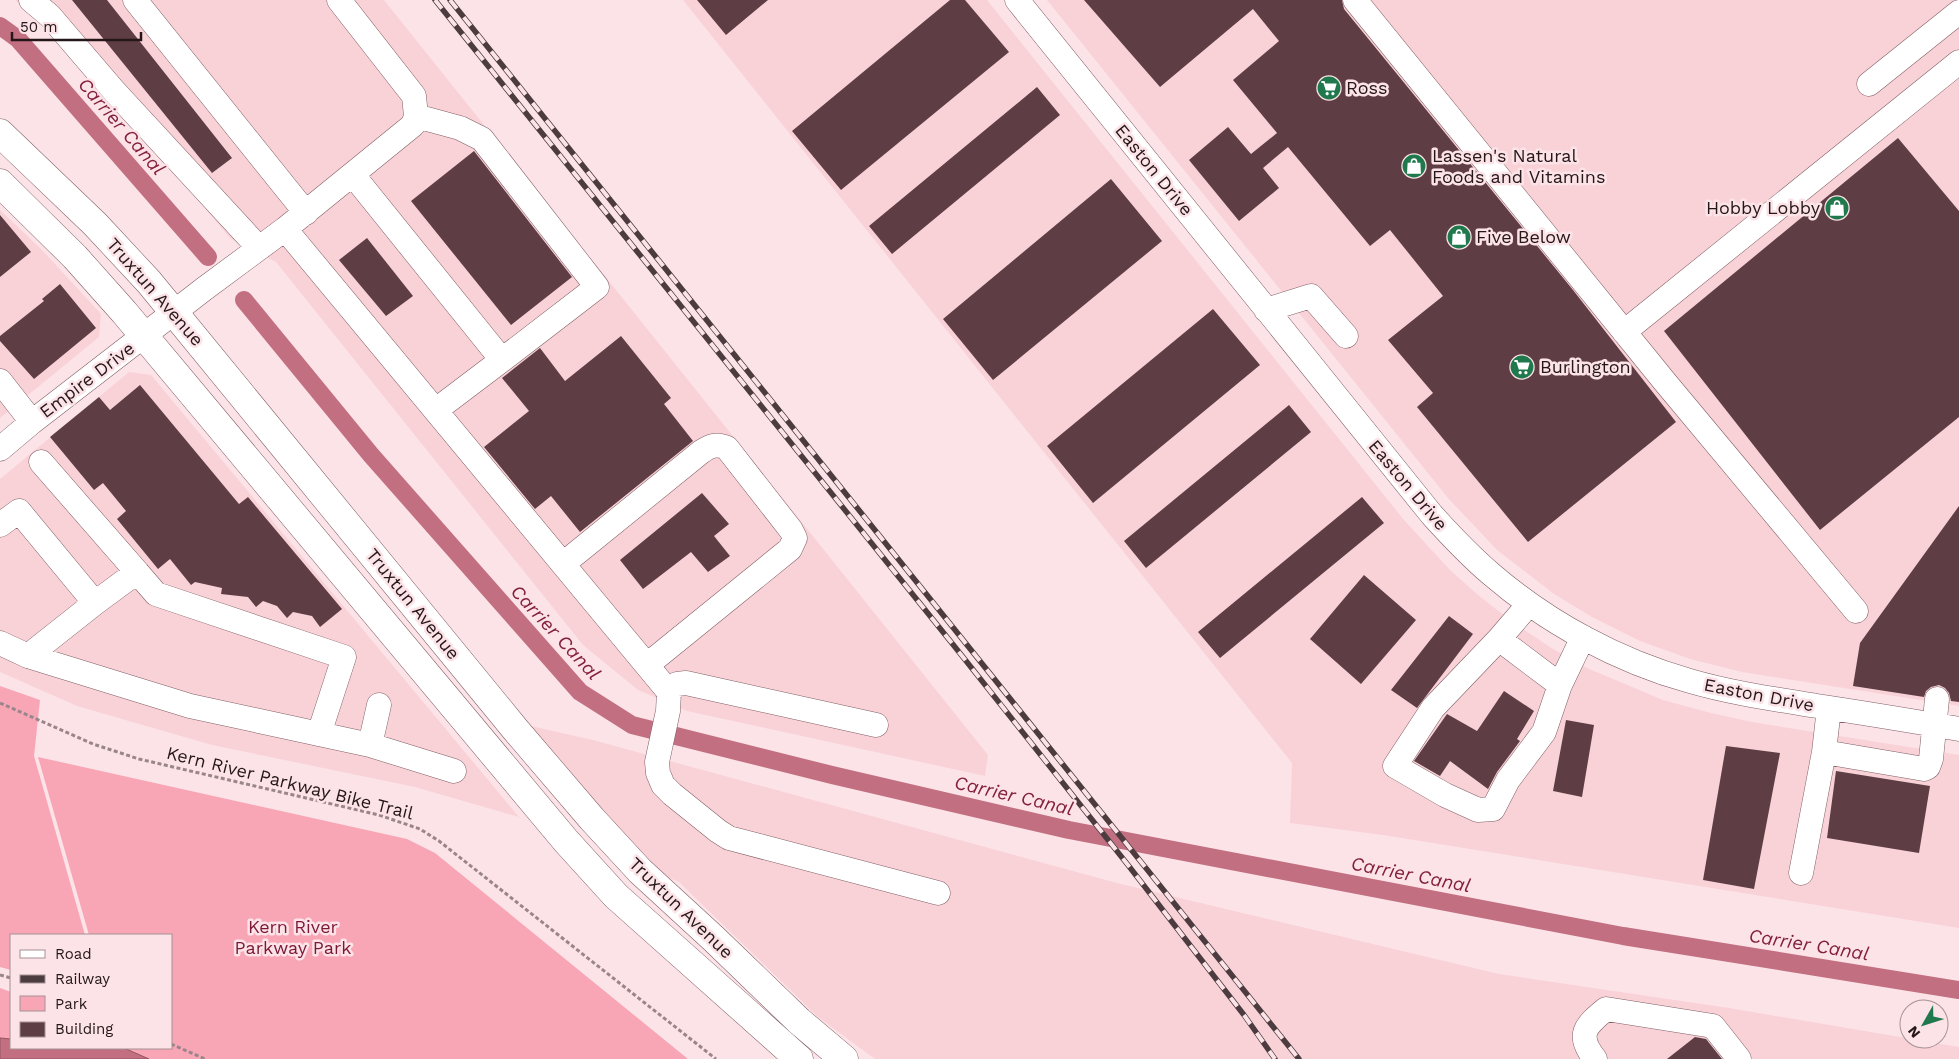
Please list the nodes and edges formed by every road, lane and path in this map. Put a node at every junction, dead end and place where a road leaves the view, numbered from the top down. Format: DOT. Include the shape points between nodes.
graph roads {
  1 [pos="31,0"];
  2 [pos="135,0"];
  3 [pos="339,0"];
  4 [pos="1017,0"];
  5 [pos="1355,0"];
  6 [pos="1959,12"];
  7 [pos="1959,62"];
  8 [pos="1869,84"];
  9 [pos="416,116"];
  10 [pos="0,133"];
  11 [pos="353,175"];
  12 [pos="0,183"];
  13 [pos="306,213"];
  14 [pos="285,229"];
  15 [pos="251,254"];
  16 [pos="1266,310"];
  17 [pos="174,313"];
  18 [pos="1624,332"];
  19 [pos="1346,336"];
  20 [pos="143,337"];
  21 [pos="502,360"];
  22 [pos="0,381"];
  23 [pos="436,410"];
  24 [pos="32,422"];
  25 [pos="0,449"];
  26 [pos="42,462"];
  27 [pos="0,525"];
  28 [pos="563,564"];
  29 [pos="137,572"];
  30 [pos="95,603"];
  31 [pos="1529,604"];
  32 [pos="1856,611"];
  33 [pos="1583,637"];
  34 [pos="1499,639"];
  35 [pos="0,643"];
  36 [pos="28,656"];
  37 [pos="647,665"];
  38 [pos="1560,685"];
  39 [pos="1937,699"];
  40 [pos="669,701"];
  41 [pos="0,703"];
  42 [pos="379,704"];
  43 [pos="1829,708"];
  44 [pos="1933,724"];
  45 [pos="876,725"];
  46 [pos="1959,729"];
  47 [pos="319,734"];
  48 [pos="370,745"];
  49 [pos="1824,752"];
  50 [pos="454,771"];
  51 [pos="1801,873"];
  52 [pos="938,893"];
  53 [pos="172,1044"];
  54 [pos="205,1059"];
  55 [pos="716,1059"];
  56 [pos="799,1059"];
  57 [pos="844,1059"];
  58 [pos="1594,1059"];
  59 [pos="1739,1059"];
  1 -- 15 [label="street" via="50,16"];
  2 -- 13 [label="street"];
  3 -- 9 [label="street" via="414,96"];
  4 -- 16 [label="street, Easton Drive"];
  5 -- 18 [label="street"];
  6 -- 8 [label="street"];
  7 -- 18 [label="street"];
  9 -- 11 [label="street, Empire Drive" via="413,125"];
  9 -- 21 [label="street" via="460,128 482,139 597,287"];
  10 -- 17 [label="main road, Truxtun Avenue" via="95,224"];
  11 -- 13 [label="street, Empire Drive"];
  11 -- 21 [label="street"];
  12 -- 20 [label="main road, Truxtun Avenue" via="76,257"];
  13 -- 14 [label="street, Empire Drive"];
  14 -- 15 [label="street, Empire Drive"];
  14 -- 23 [label="street"];
  15 -- 17 [label="street, Empire Drive"];
  16 -- 19 [label="street" via="1311,296"];
  16 -- 31 [label="street, Easton Drive" via="1432,515 1471,556"];
  17 -- 20 [label="street, Empire Drive"];
  17 -- 57 [label="main road, Truxtun Avenue" via="508,721 604,832 640,871 799,1021"];
  18 -- 32 [label="street"];
  20 -- 24 [label="street, Empire Drive"];
  20 -- 56 [label="main road, Truxtun Avenue" via="616,896"];
  21 -- 23 [label="street"];
  22 -- 24 [label="street"];
  23 -- 28 [label="street"];
  24 -- 25 [label="street, Empire Drive"];
  26 -- 29 [label="street"];
  27 -- 30 [label="street" via="18,511"];
  28 -- 37 [label="street"];
  28 -- 37 [label="street" via="701,452 710,446 727,448 791,530 794,543"];
  29 -- 30 [label="street"];
  29 -- 47 [label="street" via="156,594 344,657"];
  30 -- 36 [label="street"];
  31 -- 33 [label="street, Easton Drive"];
  31 -- 34 [label="street"];
  33 -- 38 [label="street"];
  33 -- 43 [label="street, Easton Drive" via="1636,662 1689,681"];
  34 -- 38 [label="street"];
  34 -- 38 [label="street" via="1434,708 1396,766 1478,810 1493,809 1508,780 1544,732"];
  35 -- 36 [label="street"];
  36 -- 47 [label="street" via="190,706"];
  37 -- 40 [label="street"];
  39 -- 44 [label="street"];
  40 -- 45 [label="street" via="678,684 686,683"];
  40 -- 52 [label="street" via="658,773 672,794 718,831 730,838"];
  41 -- 55 [label="path, Kern River Parkway Bike Trail" via="92,744 139,759 379,815 420,829"];
  42 -- 48 [label="street"];
  43 -- 44 [label="street, Easton Drive"];
  43 -- 49 [label="street"];
  44 -- 46 [label="street, Easton Drive"];
  44 -- 49 [label="street" via="1928,767"];
  47 -- 48 [label="street"];
  48 -- 50 [label="street"];
  49 -- 51 [label="street"];
  53 -- 54 [label="path"];
  58 -- 59 [label="street" via="1583,1038 1588,1024 1606,1009 1713,1026"];
}
